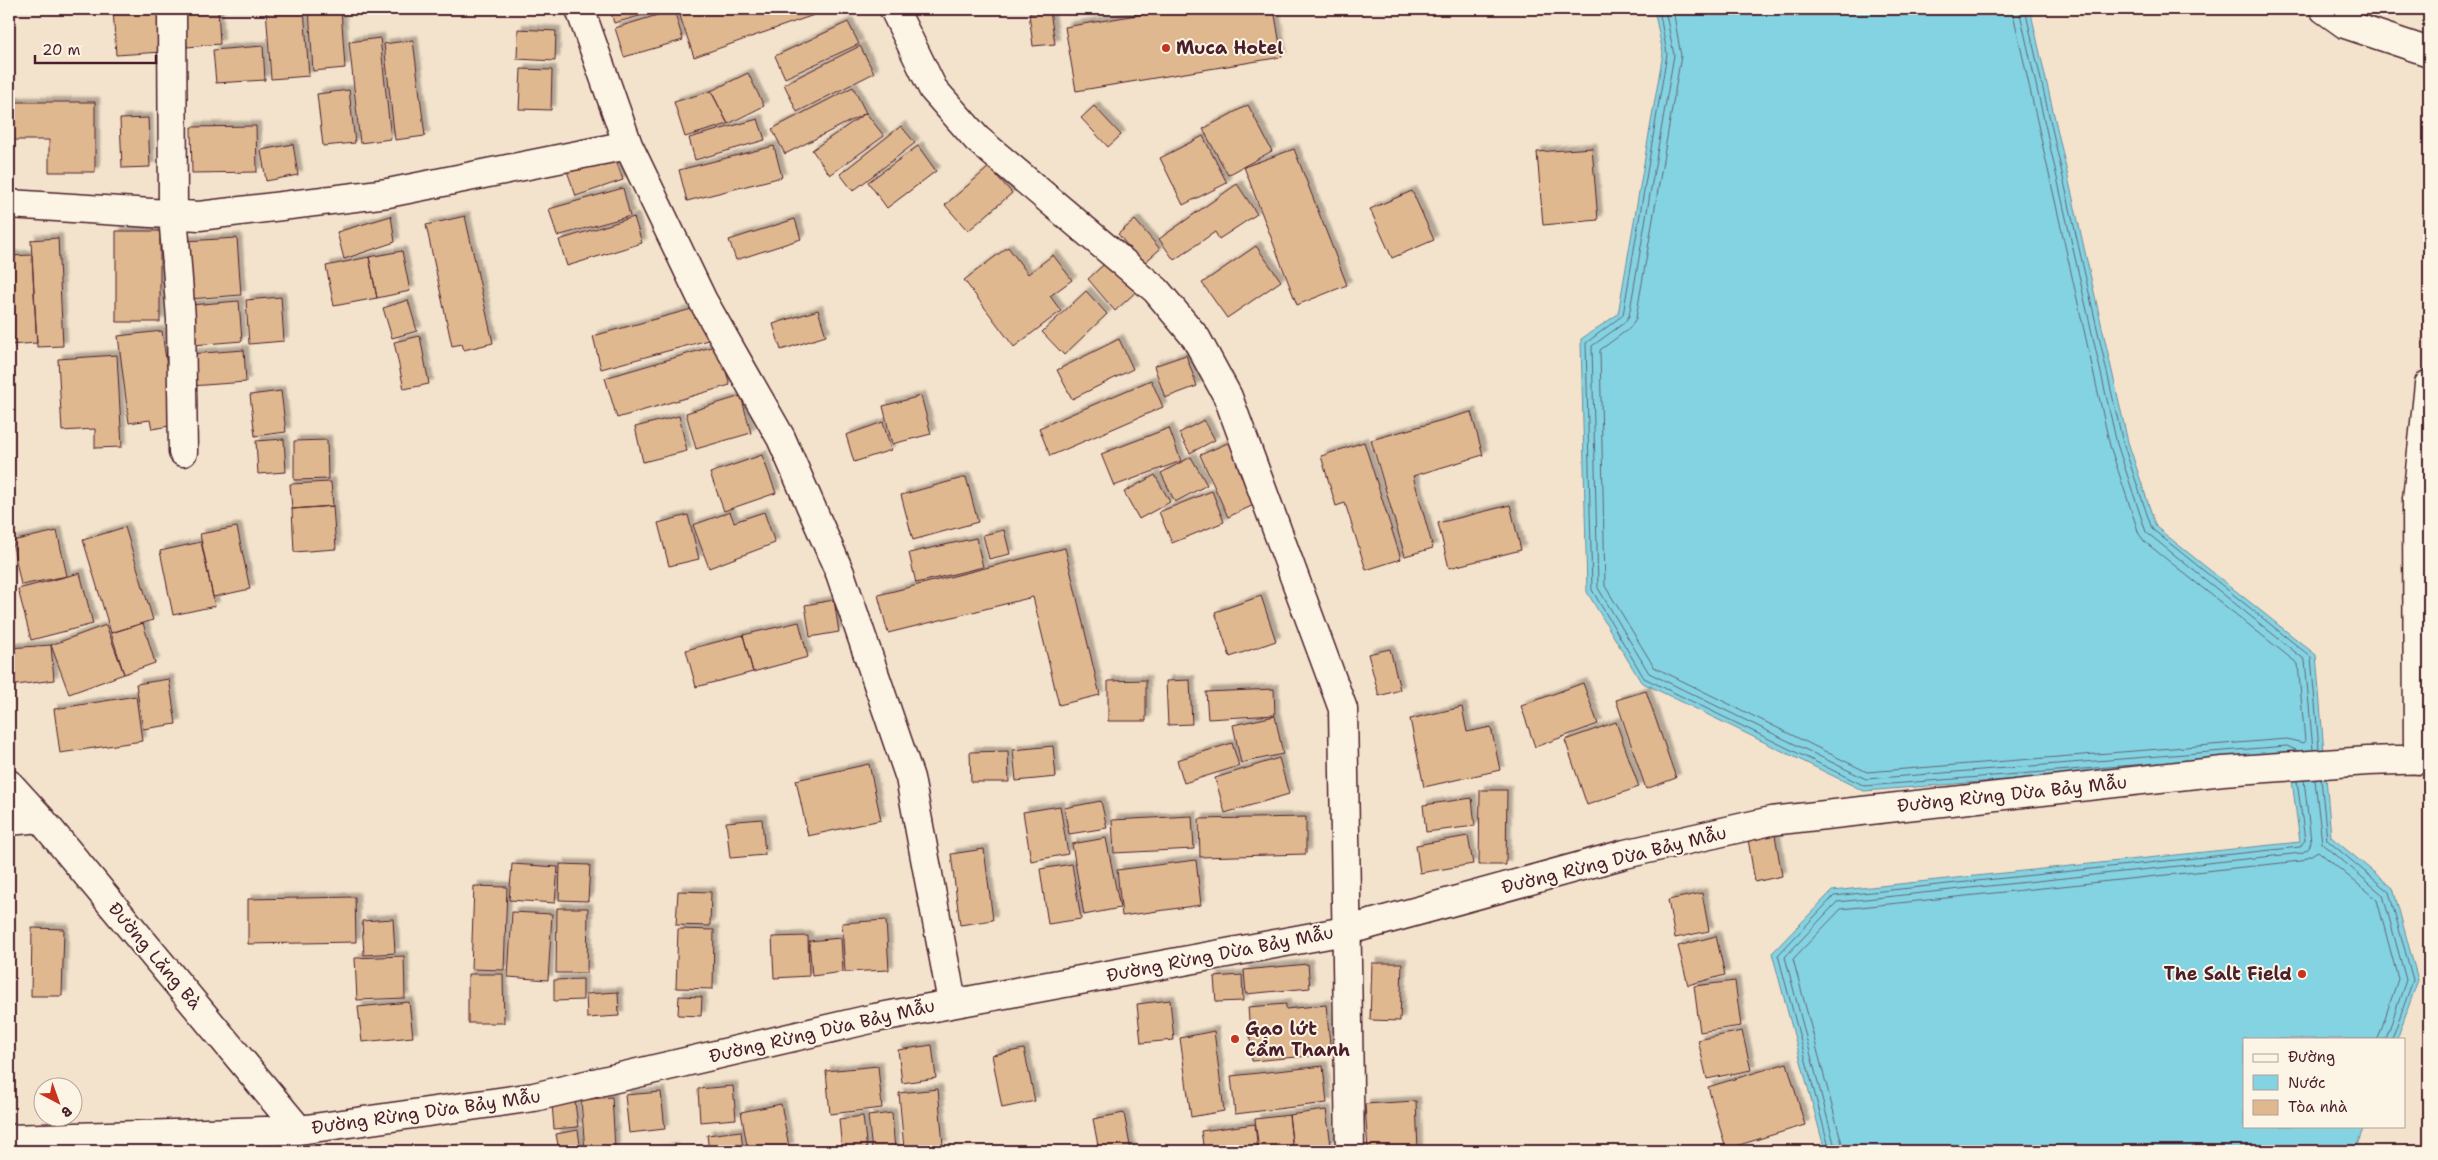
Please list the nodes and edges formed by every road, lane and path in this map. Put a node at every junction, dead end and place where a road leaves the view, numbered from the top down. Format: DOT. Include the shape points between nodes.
graph roads {
  1 [pos="172,9"];
  2 [pos="580,9"];
  3 [pos="894,9"];
  4 [pos="2324,9"];
  5 [pos="2429,52"];
  6 [pos="628,145"];
  7 [pos="9,204"];
  8 [pos="173,214"];
  9 [pos="2429,384"];
  10 [pos="183,452"];
  11 [pos="2424,760"];
  12 [pos="9,784"];
  13 [pos="40,818"];
  14 [pos="9,821"];
  15 [pos="1345,931"];
  16 [pos="952,1002"];
  17 [pos="299,1130"];
  18 [pos="9,1139"];
  19 [pos="1350,1151"];
  1 -- 8 [label="street"];
  2 -- 6 [label="street"];
  3 -- 15 [label="street" via="933,89 977,138 1156,290 1196,338 1228,396 1343,709"];
  4 -- 5 [label="street" via="2345,24"];
  6 -- 8 [label="street" via="388,192 199,216"];
  6 -- 16 [label="street" via="703,301 781,438 840,573 910,778"];
  7 -- 8 [label="street"];
  8 -- 10 [label="street" via="181,319"];
  9 -- 11 [label="street" via="2417,499"];
  11 -- 15 [label="street, Đường Rừng Dừa Bảy Mẫu" via="2223,771 1771,821 1625,854"];
  12 -- 13 [label="street, Đường Lăng Bà"];
  13 -- 14 [label="street"];
  13 -- 17 [label="street, Đường Lăng Bà"];
  15 -- 16 [label="street, Đường Rừng Dừa Bảy Mẫu"];
  15 -- 19 [label="street"];
  16 -- 17 [label="street, Đường Rừng Dừa Bảy Mẫu" via="534,1097"];
  17 -- 18 [label="street, Đường Rừng Dừa Bảy Mẫu"];
}
